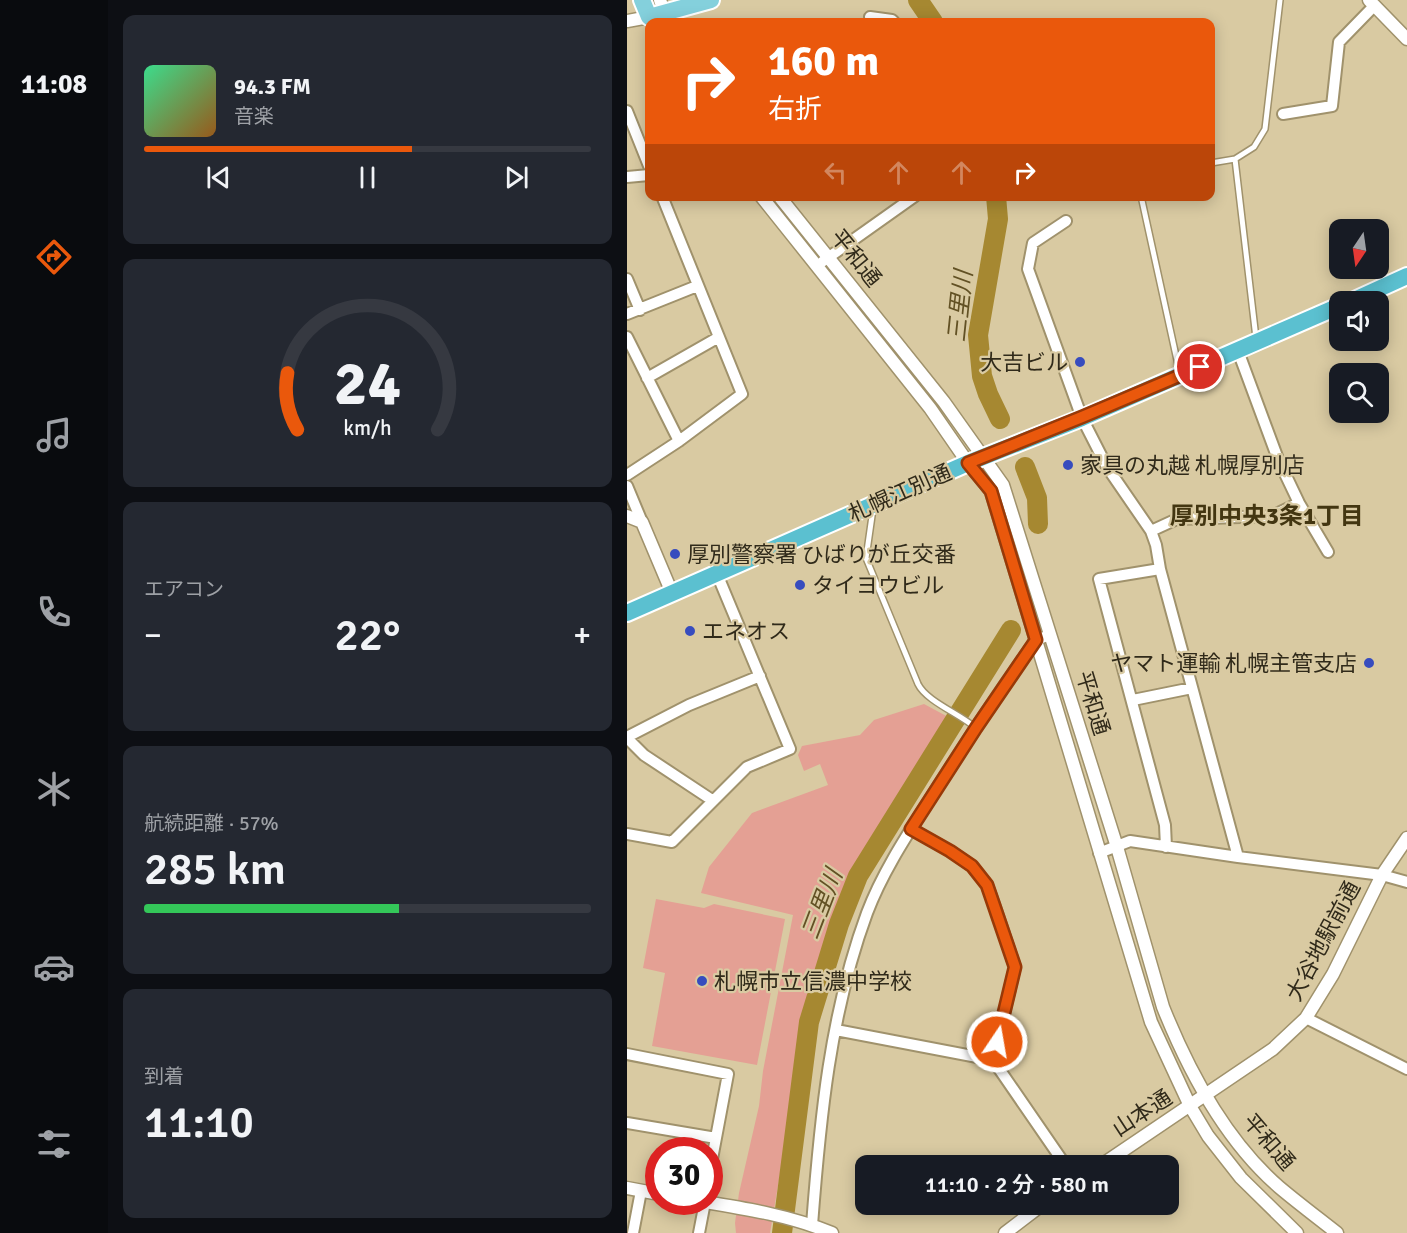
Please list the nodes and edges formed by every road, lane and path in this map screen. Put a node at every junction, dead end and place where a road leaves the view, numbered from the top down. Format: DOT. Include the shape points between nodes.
graph roads {
  1 [pos="642,0"];
  2 [pos="711,0"];
  3 [pos="1279,0"];
  4 [pos="1372,3"];
  5 [pos="659,15"];
  6 [pos="870,16"];
  7 [pos="881,18"];
  8 [pos="627,21"];
  9 [pos="1407,39"];
  10 [pos="1283,114"];
  11 [pos="628,116"];
  12 [pos="645,156"];
  13 [pos="1235,159"];
  14 [pos="1215,162"];
  15 [pos="645,175"];
  16 [pos="627,177"];
  17 [pos="664,201"];
  18 [pos="765,201"];
  19 [pos="783,201"];
  20 [pos="908,201"];
  21 [pos="1142,201"];
  22 [pos="1066,221"];
  23 [pos="829,258"];
  24 [pos="817,266"];
  25 [pos="1407,276"];
  26 [pos="627,279"];
  27 [pos="697,286"];
  28 [pos="1374,291"];
  29 [pos="640,310"];
  30 [pos="1329,310"];
  31 [pos="627,314"];
  32 [pos="627,337"];
  33 [pos="719,337"];
  34 [pos="1257,342"];
  35 [pos="1237,351"];
  36 [pos="1181,375"];
  37 [pos="647,378"];
  38 [pos="1082,417"];
  39 [pos="679,441"];
  40 [pos="975,460"];
  41 [pos="627,475"];
  42 [pos="627,486"];
  43 [pos="1299,503"];
  44 [pos="873,504"];
  45 [pos="627,516"];
  46 [pos="642,522"];
  47 [pos="1151,531"];
  48 [pos="1328,552"];
  49 [pos="1160,569"];
  50 [pos="717,574"];
  51 [pos="672,593"];
  52 [pos="627,613"];
  53 [pos="1050,635"];
  54 [pos="1036,640"];
  55 [pos="760,676"];
  56 [pos="1192,688"];
  57 [pos="1133,700"];
  58 [pos="976,728"];
  59 [pos="627,738"];
  60 [pos="712,800"];
  61 [pos="911,829"];
  62 [pos="627,834"];
  63 [pos="1407,838"];
  64 [pos="1117,847"];
  65 [pos="1166,848"];
  66 [pos="1099,853"];
  67 [pos="1238,858"];
  68 [pos="1382,875"];
  69 [pos="1407,882"];
  70 [pos="1306,1018"];
  71 [pos="836,1030"];
  72 [pos="627,1054"];
  73 [pos="993,1060"];
  74 [pos="1407,1070"];
  75 [pos="1207,1095"];
  76 [pos="1190,1106"];
  77 [pos="627,1123"];
  78 [pos="710,1137"];
  79 [pos="716,1137"];
  80 [pos="1059,1155"];
  81 [pos="1116,1155"];
  82 [pos="627,1188"];
  83 [pos="641,1191"];
  84 [pos="645,1192"];
  85 [pos="723,1205"];
  86 [pos="702,1215"];
  87 [pos="1029,1215"];
  88 [pos="812,1225"];
  89 [pos="633,1233"];
  90 [pos="699,1233"];
  91 [pos="832,1233"];
  92 [pos="1005,1233"];
  93 [pos="1297,1233"];
  94 [pos="1337,1233"];
  1 -- 5 [label="main road"];
  2 -- 5 [label="main road"];
  3 -- 13 [label="lane" via="1265,129 1254,147"];
  4 -- 9 [label="street"];
  4 -- 10 [label="street" via="1339,42 1332,106"];
  5 -- 8 [label="street"];
  6 -- 7 [label="street"];
  11 -- 12 [label="street"];
  13 -- 14 [label="lane"];
  13 -- 34 [label="lane"];
  15 -- 16 [label="street"];
  17 -- 27 [label="street"];
  18 -- 24 [label="street, 平和通"];
  19 -- 23 [label="street, 平和通"];
  20 -- 23 [label="street"];
  21 -- 36 [label="lane"];
  22 -- 38 [label="street" via="1033,243 1028,269"];
  23 -- 24 [label="street"];
  23 -- 40 [label="street, 平和通" via="945,402"];
  24 -- 40 [label="street, 平和通"];
  25 -- 28 [label="highway"];
  26 -- 29 [label="street"];
  27 -- 29 [label="street"];
  27 -- 33 [label="street"];
  29 -- 31 [label="street"];
  30 -- 34 [label="highway, 札幌江別通"];
  32 -- 37 [label="street"];
  33 -- 37 [label="street"];
  33 -- 39 [label="street" via="741,394"];
  34 -- 35 [label="highway, 札幌江別通"];
  35 -- 36 [label="highway, 札幌江別通"];
  35 -- 43 [label="street"];
  36 -- 38 [label="highway, 札幌江別通"];
  37 -- 39 [label="street"];
  38 -- 40 [label="highway, 札幌江別通"];
  38 -- 47 [label="street" via="1107,467"];
  39 -- 41 [label="street"];
  40 -- 44 [label="highway, 札幌江別通"];
  40 -- 53 [label="street, 平和通" via="1003,485"];
  40 -- 54 [label="street, 平和通" via="991,491"];
  42 -- 46 [label="street"];
  43 -- 47 [label="street" via="1272,516 1177,519"];
  43 -- 48 [label="street"];
  44 -- 50 [label="highway, 札幌江別通"];
  44 -- 58 [label="lane" via="866,558 922,692"];
  45 -- 46 [label="street"];
  46 -- 51 [label="street"];
  47 -- 49 [label="street"];
  49 -- 56 [label="street"];
  49 -- 57 [label="street" via="1099,579"];
  50 -- 51 [label="highway, 札幌江別通"];
  50 -- 55 [label="street"];
  51 -- 52 [label="highway, 札幌江別通"];
  53 -- 54 [label="street"];
  53 -- 64 [label="street, 平和通"];
  54 -- 58 [label="street"];
  54 -- 66 [label="street, 平和通"];
  55 -- 59 [label="street" via="689,705"];
  55 -- 60 [label="street" via="790,749 747,767"];
  56 -- 57 [label="street"];
  56 -- 67 [label="street"];
  57 -- 65 [label="street" via="1165,825"];
  58 -- 61 [label="street"];
  59 -- 60 [label="street" via="644,755"];
  60 -- 62 [label="street" via="672,842"];
  61 -- 71 [label="street" via="867,911 846,976"];
  61 -- 73 [label="street" via="972,866 987,885 995,906 1015,967"];
  63 -- 68 [label="street, 大谷地駅前通"];
  64 -- 65 [label="street" via="1130,842"];
  64 -- 66 [label="street"];
  64 -- 75 [label="street, 平和通" via="1163,1007"];
  65 -- 67 [label="street"];
  66 -- 76 [label="street, 平和通" via="1151,1022"];
  67 -- 68 [label="street"];
  68 -- 69 [label="street"];
  68 -- 70 [label="street, 大谷地駅前通" via="1333,974"];
  70 -- 74 [label="street"];
  70 -- 75 [label="street, 大谷地駅前通" via="1273,1049"];
  71 -- 73 [label="street"];
  71 -- 88 [label="street" via="821,1113"];
  72 -- 79 [label="street" via="728,1074"];
  73 -- 80 [label="street"];
  75 -- 76 [label="street, 山本通"];
  75 -- 94 [label="street, 平和通" via="1260,1168"];
  76 -- 81 [label="street, 山本通"];
  76 -- 93 [label="street, 平和通" via="1241,1178"];
  77 -- 78 [label="street"];
  82 -- 83 [label="street"];
  83 -- 84 [label="street"];
  83 -- 89 [label="street"];
  85 -- 88 [label="street"];
  86 -- 90 [label="street"];
  87 -- 92 [label="street"];
  88 -- 91 [label="street"];
}
